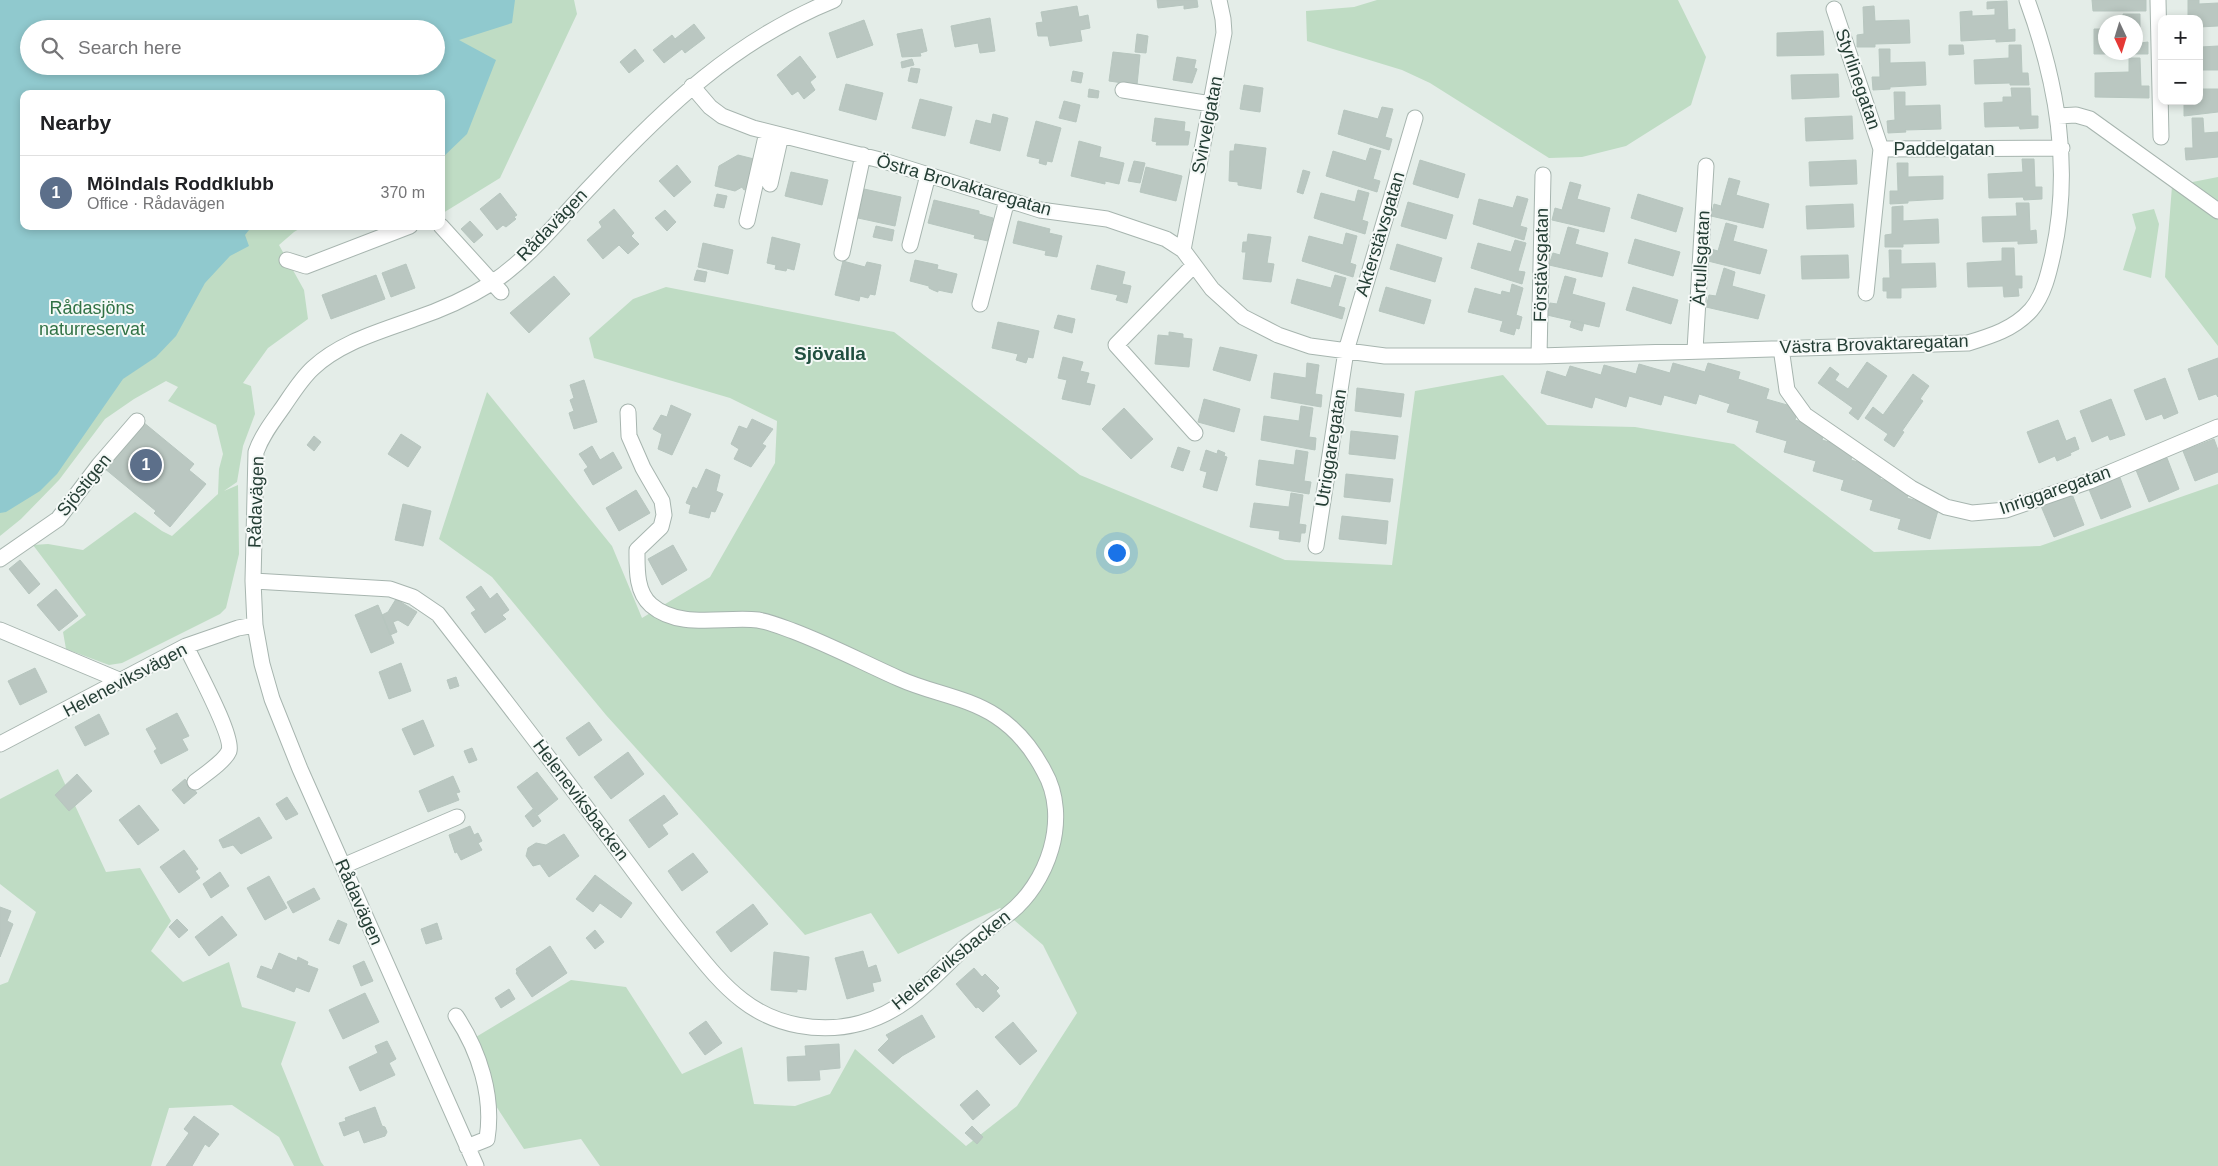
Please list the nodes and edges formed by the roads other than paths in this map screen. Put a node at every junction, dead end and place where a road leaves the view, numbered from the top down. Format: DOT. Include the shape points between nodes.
graph roads {
  1 [pos="834,0"];
  2 [pos="1219,0"];
  3 [pos="2027,0"];
  4 [pos="2158,0"];
  5 [pos="1834,9"];
  6 [pos="692,86"];
  7 [pos="1123,90"];
  8 [pos="1210,104"];
  9 [pos="2058,116"];
  10 [pos="1415,118"];
  11 [pos="774,133"];
  12 [pos="2161,137"];
  13 [pos="2062,148"];
  14 [pos="1882,149"];
  15 [pos="863,155"];
  16 [pos="1706,166"];
  17 [pos="928,175"];
  18 [pos="1543,175"];
  19 [pos="770,184"];
  20 [pos="1007,200"];
  21 [pos="2218,211"];
  22 [pos="747,221"];
  23 [pos="400,230"];
  24 [pos="445,230"];
  25 [pos="910,245"];
  26 [pos="1183,250"];
  27 [pos="842,253"];
  28 [pos="287,260"];
  29 [pos="1194,265"];
  30 [pos="496,288"];
  31 [pos="1866,293"];
  32 [pos="980,304"];
  33 [pos="1781,348"];
  34 [pos="1695,350"];
  35 [pos="1346,351"];
  36 [pos="1539,356"];
  37 [pos="628,412"];
  38 [pos="137,421"];
  39 [pos="2218,427"];
  40 [pos="1195,433"];
  41 [pos="1316,546"];
  42 [pos="0,559"];
  43 [pos="253,581"];
  44 [pos="255,625"];
  45 [pos="0,630"];
  46 [pos="186,646"];
  47 [pos="119,680"];
  48 [pos="0,744"];
  49 [pos="195,782"];
  50 [pos="457,817"];
  51 [pos="343,866"];
  52 [pos="456,1016"];
  53 [pos="467,1147"];
  54 [pos="476,1166"];
  1 -- 6 [label="street, Rådavägen" via="772,29"];
  2 -- 8 [label="street, Svirvelgatan" via="1224,33"];
  3 -- 9 [label="street, Västra Brovaktaregatan" via="2048,64"];
  4 -- 12 [label="street"];
  5 -- 14 [label="street, Styrlinegatan"];
  6 -- 11 [label="street, Östra Brovaktaregatan" via="722,116"];
  6 -- 30 [label="street, Rådavägen" via="626,149"];
  7 -- 8 [label="street"];
  8 -- 26 [label="street, Svirvelgatan"];
  9 -- 13 [label="street, Västra Brovaktaregatan"];
  9 -- 21 [label="street" via="2076,115 2090,119"];
  10 -- 35 [label="street, Akterstävsgatan"];
  11 -- 15 [label="street, Östra Brovaktaregatan"];
  11 -- 19 [label="street"];
  11 -- 22 [label="street"];
  13 -- 14 [label="street, Paddelgatan"];
  13 -- 33 [label="street, Västra Brovaktaregatan" via="2062,194 2051,264 2043,290 2031,310 2011,326 1996,335 1968,343"];
  14 -- 31 [label="street, Paddelgatan"];
  15 -- 17 [label="street, Östra Brovaktaregatan"];
  15 -- 27 [label="street"];
  16 -- 34 [label="street, Ärtullsgatan"];
  17 -- 20 [label="street, Östra Brovaktaregatan"];
  17 -- 25 [label="street"];
  18 -- 36 [label="street, Förstävsgatan"];
  20 -- 26 [label="street, Östra Brovaktaregatan" via="1040,210 1107,219 1166,239"];
  20 -- 32 [label="street"];
  23 -- 28 [label="street" via="306,266"];
  24 -- 30 [label="street"];
  26 -- 29 [label="street, Östra Brovaktaregatan"];
  29 -- 35 [label="street, Östra Brovaktaregatan" via="1212,289 1243,317 1302,343"];
  29 -- 40 [label="street" via="1116,345"];
  30 -- 43 [label="street, Rådavägen" via="347,345 313,368 303,380 260,441 256,452"];
  33 -- 34 [label="street, Västra Brovaktaregatan"];
  33 -- 39 [label="street, Inriggaregatan" via="1787,390 1805,415 1911,488 1946,508 1972,513 2006,510 2090,480"];
  34 -- 36 [label="street, Västra Brovaktaregatan"];
  35 -- 36 [label="street, Östra Brovaktaregatan" via="1385,356"];
  35 -- 41 [label="street, Utriggaregatan"];
  37 -- 43 [label="street, Heleneviksbacken" via="630,436 662,501 664,514 661,526 636,550 638,581 649,604 674,618 761,620 817,640 904,681 961,700 995,715 1013,729 1046,773 1054,799 1056,825 1048,859 1034,886 1011,912 984,931 935,978 900,1006 864,1023 837,1028 800,1026 769,1017 743,1001 714,975 438,614 413,597 390,589"];
  38 -- 42 [label="street, Sjöstigen" via="58,519"];
  43 -- 44 [label="street, Rådavägen"];
  44 -- 46 [label="street, Heleneviksvägen"];
  44 -- 51 [label="street, Rådavägen" via="272,699"];
  45 -- 47 [label="street"];
  46 -- 47 [label="street, Heleneviksvägen"];
  46 -- 49 [label="street" via="225,728 229,746 218,763"];
  47 -- 48 [label="street, Heleneviksvägen"];
  50 -- 51 [label="street"];
  51 -- 53 [label="street, Rådavägen"];
  52 -- 53 [label="street" via="469,1036 480,1066 489,1116 487,1139"];
  53 -- 54 [label="street, Rådavägen"];
}
